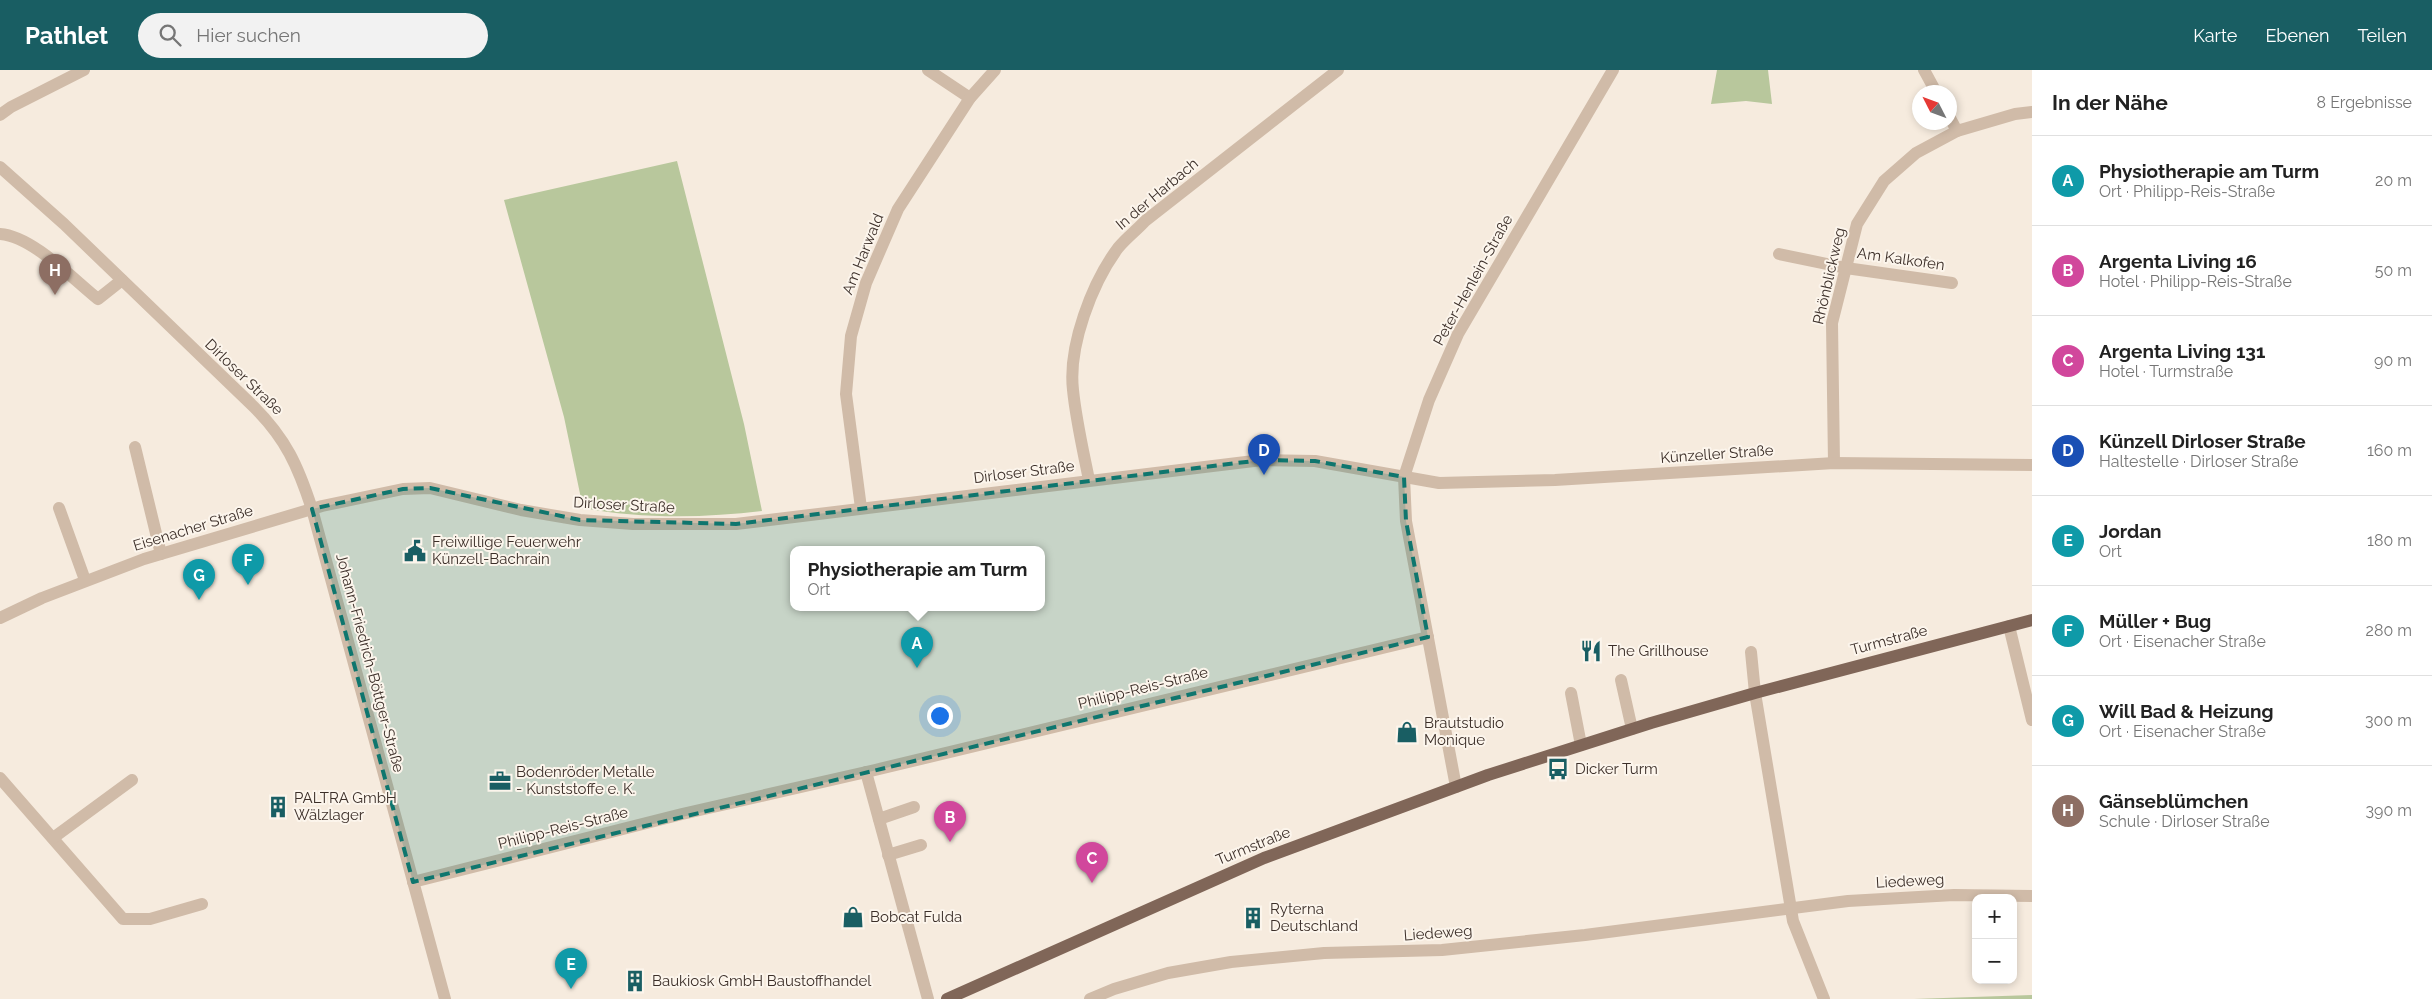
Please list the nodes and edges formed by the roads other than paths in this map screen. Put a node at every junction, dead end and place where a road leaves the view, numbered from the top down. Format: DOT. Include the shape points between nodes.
graph roads {
  1 [pos="84,70"];
  2 [pos="928,70"];
  3 [pos="995,70"];
  4 [pos="1338,70"];
  5 [pos="1613,70"];
  6 [pos="1924,70"];
  7 [pos="1932,85"];
  8 [pos="970,98"];
  9 [pos="2032,112"];
  10 [pos="0,115"];
  11 [pos="1957,131"];
  12 [pos="0,167"];
  13 [pos="0,234"];
  14 [pos="1779,254"];
  15 [pos="1846,268"];
  16 [pos="122,280"];
  17 [pos="1952,283"];
  18 [pos="135,447"];
  19 [pos="1834,463"];
  20 [pos="2032,465"];
  21 [pos="1404,477"];
  22 [pos="1089,480"];
  23 [pos="59,508"];
  24 [pos="861,508"];
  25 [pos="312,509"];
  26 [pos="161,554"];
  27 [pos="85,580"];
  28 [pos="0,618"];
  29 [pos="2032,620"];
  30 [pos="2009,626"];
  31 [pos="1428,637"];
  32 [pos="1751,652"];
  33 [pos="1621,680"];
  34 [pos="1755,693"];
  35 [pos="1571,694"];
  36 [pos="2032,720"];
  37 [pos="1632,729"];
  38 [pos="1581,745"];
  39 [pos="866,772"];
  40 [pos="0,778"];
  41 [pos="132,780"];
  42 [pos="1456,787"];
  43 [pos="914,807"];
  44 [pos="879,819"];
  45 [pos="53,838"];
  46 [pos="921,844"];
  47 [pos="888,855"];
  48 [pos="413,882"];
  49 [pos="2032,896"];
  50 [pos="202,904"];
  51 [pos="1791,907"];
  52 [pos="443,999"];
  53 [pos="928,999"];
  54 [pos="947,999"];
  55 [pos="1090,999"];
  56 [pos="1824,999"];
  1 -- 10 [label="street"];
  2 -- 8 [label="street"];
  3 -- 8 [label="street, Am Harwald"];
  4 -- 22 [label="street, In der Harbach" via="1145,221 1119,247 1103,272 1074,353 1072,389"];
  5 -- 21 [label="street, Peter-Henlein-Straße" via="1458,334 1429,400"];
  6 -- 7 [label="street"];
  8 -- 24 [label="street, Am Harwald" via="898,209 866,282 851,336 846,394"];
  9 -- 11 [label="street, Rhönblickweg"];
  11 -- 15 [label="street, Rhönblickweg" via="1916,153 1884,181 1857,224"];
  12 -- 16 [label="street, Dirloser Straße"];
  13 -- 16 [label="street" via="13,235 35,248 98,298"];
  14 -- 15 [label="street, Am Kalkofen"];
  15 -- 17 [label="street, Am Kalkofen"];
  15 -- 19 [label="street, Rhönblickweg" via="1832,323"];
  16 -- 25 [label="street, Dirloser Straße" via="271,425 299,470"];
  18 -- 26 [label="street"];
  19 -- 20 [label="street, Künzeller Straße"];
  19 -- 21 [label="street, Künzeller Straße" via="1555,480 1439,483"];
  21 -- 22 [label="street, Dirloser Straße" via="1289,459"];
  21 -- 31 [label="street, Peter-Henlein-Straße" via="1406,521"];
  22 -- 24 [label="street, Dirloser Straße"];
  23 -- 27 [label="street"];
  24 -- 25 [label="street, Dirloser Straße" via="736,524 607,523 550,516 451,492 403,488"];
  25 -- 26 [label="street, Eisenacher Straße"];
  25 -- 48 [label="street, Johann-Friedrich-Böttger-Straße"];
  26 -- 27 [label="street, Eisenacher Straße"];
  27 -- 28 [label="street, Eisenacher Straße"];
  29 -- 30 [label="main road, Turmstraße"];
  30 -- 34 [label="main road, Turmstraße"];
  30 -- 36 [label="street"];
  31 -- 39 [label="street, Philipp-Reis-Straße"];
  31 -- 42 [label="street, Peter-Henlein-Straße"];
  32 -- 34 [label="street"];
  33 -- 37 [label="street"];
  34 -- 37 [label="main road, Turmstraße"];
  34 -- 51 [label="street"];
  35 -- 38 [label="street"];
  37 -- 38 [label="main road, Turmstraße"];
  38 -- 42 [label="main road, Turmstraße"];
  39 -- 44 [label="street"];
  39 -- 48 [label="street, Philipp-Reis-Straße" via="682,814"];
  40 -- 45 [label="street"];
  41 -- 45 [label="street"];
  42 -- 54 [label="main road, Turmstraße" via="1264,858"];
  43 -- 44 [label="street"];
  44 -- 47 [label="street"];
  45 -- 50 [label="street" via="123,919 150,919"];
  46 -- 47 [label="street"];
  47 -- 53 [label="street"];
  48 -- 52 [label="street, Johann-Friedrich-Böttger-Straße"];
  49 -- 51 [label="street, Liedeweg" via="1913,897"];
  51 -- 55 [label="street, Liedeweg" via="1585,935 1442,950 1324,953 1231,962 1161,974"];
  51 -- 56 [label="street" via="1793,921"];
}
